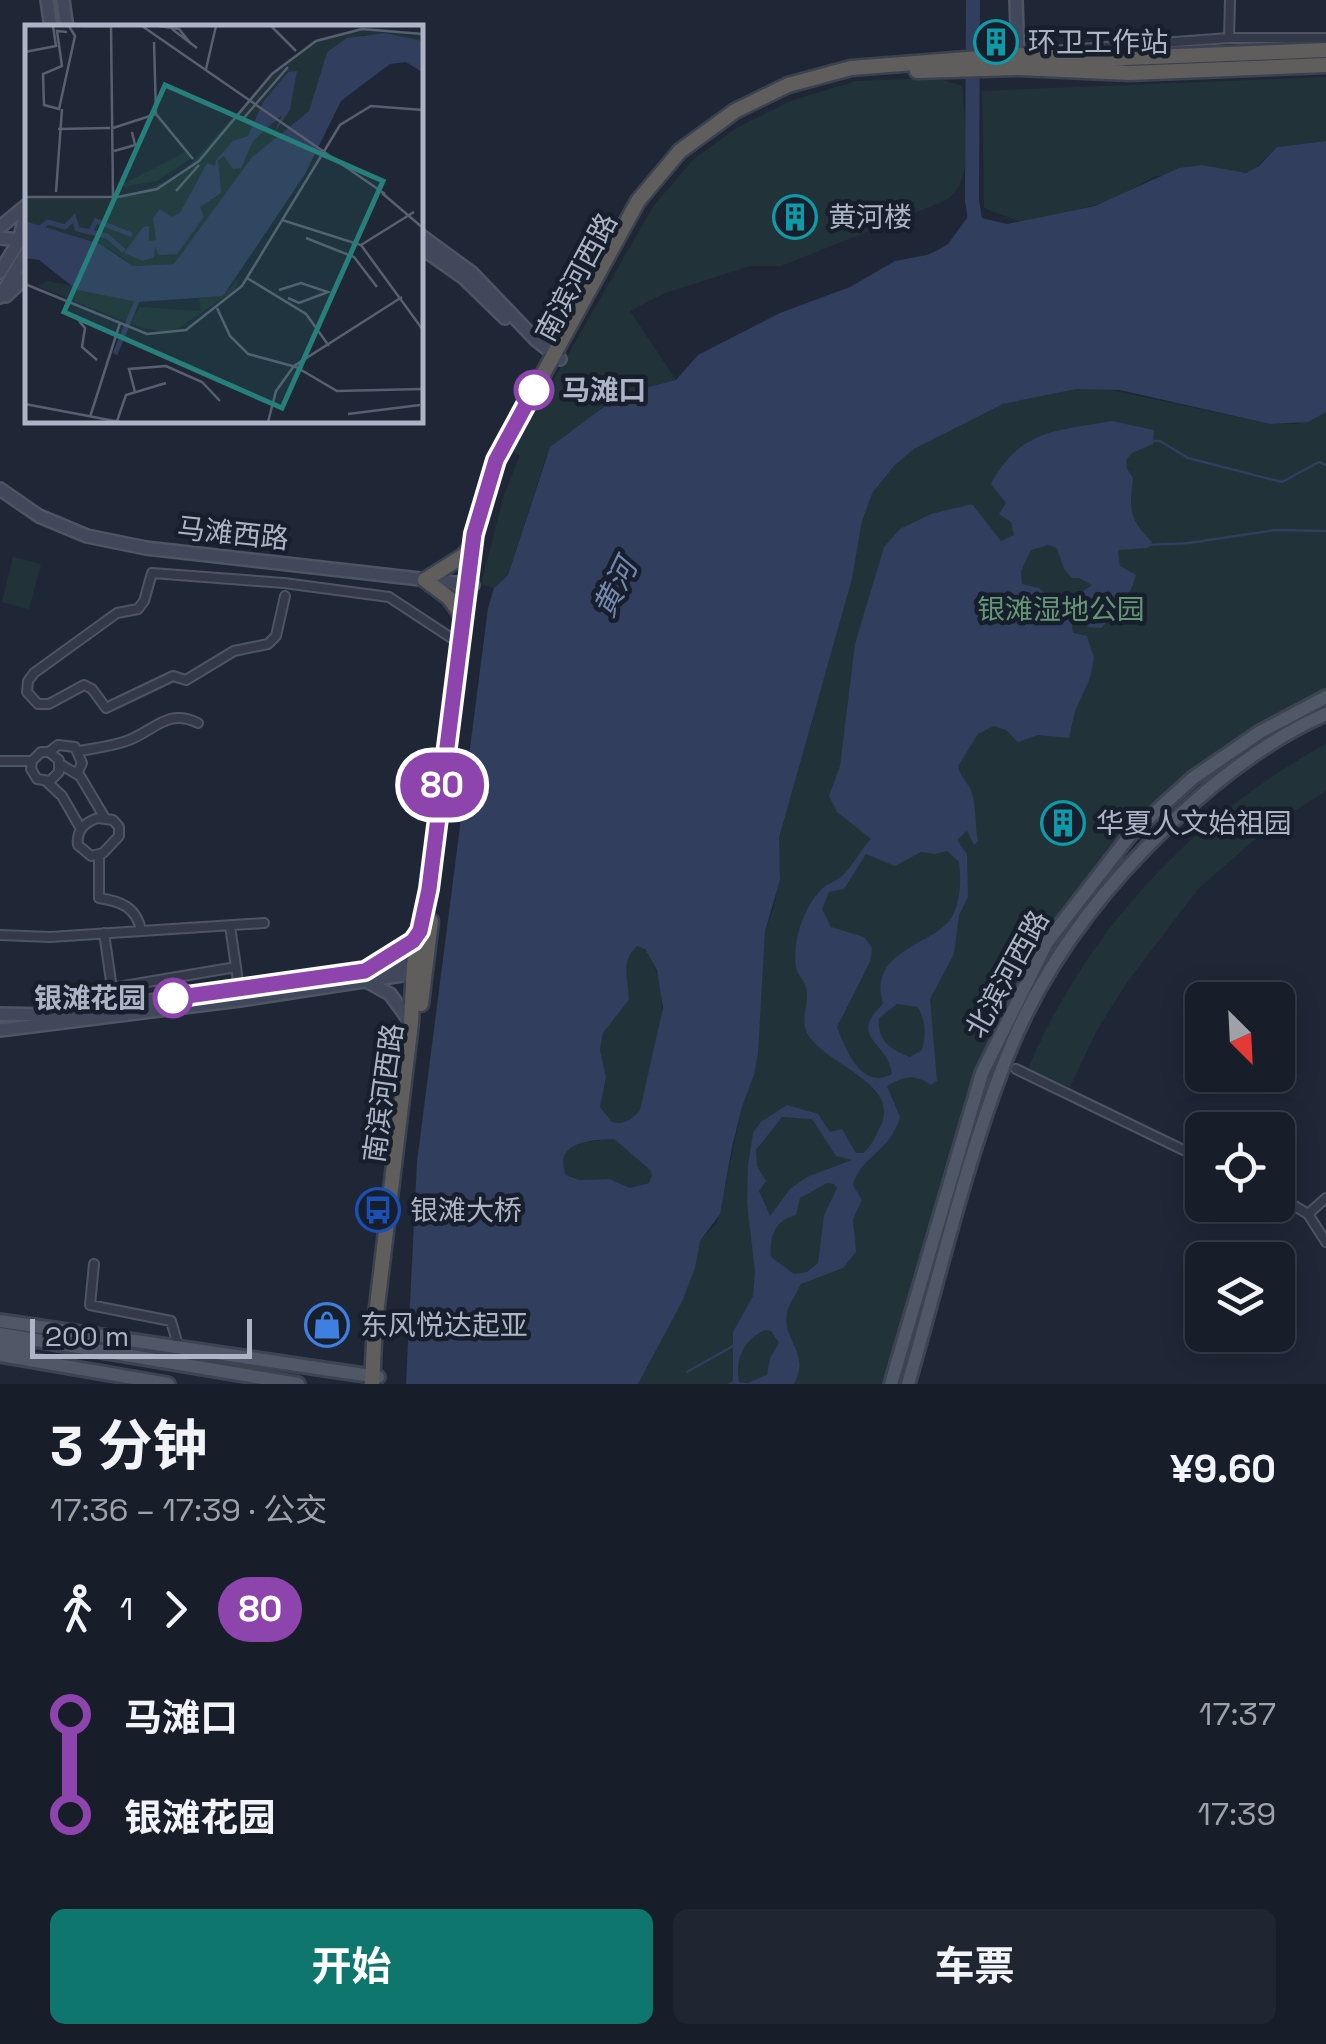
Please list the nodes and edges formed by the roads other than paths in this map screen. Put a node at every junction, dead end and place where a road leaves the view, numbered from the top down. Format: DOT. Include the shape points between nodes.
graph roads {
  1 [pos="48,0"];
  2 [pos="63,0"];
  3 [pos="1016,0"];
  4 [pos="1230,0"];
  5 [pos="51,25"];
  6 [pos="67,25"];
  7 [pos="1229,38"];
  8 [pos="1326,38"];
  9 [pos="1326,50"];
  10 [pos="1018,62"];
  11 [pos="1326,65"];
  12 [pos="25,207"];
  13 [pos="0,227"];
  14 [pos="422,236"];
  15 [pos="0,238"];
  16 [pos="25,244"];
  17 [pos="422,249"];
  18 [pos="0,272"];
  19 [pos="25,278"];
  20 [pos="0,300"];
  21 [pos="556,360"];
  22 [pos="0,489"];
  23 [pos="472,546"];
  24 [pos="425,580"];
  25 [pos="470,585"];
  26 [pos="285,596"];
  27 [pos="462,617"];
  28 [pos="459,643"];
  29 [pos="1326,696"];
  30 [pos="1326,714"];
  31 [pos="198,723"];
  32 [pos="49,752"];
  33 [pos="80,752"];
  34 [pos="32,760"];
  35 [pos="0,762"];
  36 [pos="60,764"];
  37 [pos="77,774"];
  38 [pos="46,781"];
  39 [pos="105,818"];
  40 [pos="81,829"];
  41 [pos="98,854"];
  42 [pos="264,923"];
  43 [pos="230,926"];
  44 [pos="141,931"];
  45 [pos="420,931"];
  46 [pos="104,934"];
  47 [pos="0,935"];
  48 [pos="236,968"];
  49 [pos="420,968"];
  50 [pos="366,977"];
  51 [pos="238,988"];
  52 [pos="0,1014"];
  53 [pos="411,1023"];
  54 [pos="0,1030"];
  55 [pos="1016,1069"];
  56 [pos="1185,1151"];
  57 [pos="1326,1198"];
  58 [pos="1295,1206"];
  59 [pos="1308,1214"];
  60 [pos="1326,1242"];
  61 [pos="94,1264"];
  62 [pos="0,1321"];
  63 [pos="0,1334"];
  64 [pos="23,1344"];
  65 [pos="0,1345"];
  66 [pos="178,1346"];
  67 [pos="0,1355"];
  68 [pos="376,1380"];
  69 [pos="168,1384"];
  70 [pos="253,1384"];
  71 [pos="298,1384"];
  72 [pos="891,1384"];
  73 [pos="908,1384"];
  1 -- 5 [label="main road"];
  2 -- 6 [label="main road"];
  3 -- 10 [label="main road"];
  4 -- 7 [label="street"];
  7 -- 8 [label="street, 南滨河西路"];
  7 -- 10 [label="street, 南滨河西路" via="1084,47"];
  9 -- 10 [label="highway, 南滨河西路"];
  10 -- 11 [label="highway, 南滨河西路" via="1130,73"];
  10 -- 21 [label="highway, 南滨河西路" via="852,73 739,116 685,156 644,204"];
  12 -- 13 [label="main road"];
  14 -- 21 [label="main road" via="472,274"];
  15 -- 16 [label="main road"];
  16 -- 18 [label="main road"];
  16 -- 20 [label="main road"];
  17 -- 21 [label="main road"];
  19 -- 20 [label="main road"];
  21 -- 23 [label="highway, 南滨河西路" via="496,460"];
  21 -- 25 [label="highway, 南滨河西路" via="502,463"];
  22 -- 24 [label="main road, 马滩西路" via="71,529 146,548"];
  23 -- 24 [label="highway"];
  23 -- 25 [label="highway, 南滨河西路"];
  24 -- 25 [label="main road, 马滩西路"];
  24 -- 27 [label="highway"];
  25 -- 27 [label="highway, 南滨河西路"];
  25 -- 49 [label="highway, 南滨河西路"];
  26 -- 28 [label="street" via="268,644 234,651 186,680 173,676 106,708 84,685 49,704 38,704 27,692 34,673 118,612 138,609 152,573 389,596"];
  27 -- 28 [label="highway, 南滨河西路"];
  28 -- 45 [label="highway, 南滨河西路"];
  29 -- 72 [label="main road, 北滨河西路" via="1193,778 1130,836 1047,942 982,1074"];
  30 -- 73 [label="main road, 北滨河西路" via="1204,792 1128,863 1071,936 1004,1061"];
  31 -- 33 [label="street" via="170,718 130,740"];
  32 -- 33 [label="street" via="64,743"];
  32 -- 34 [label="street"];
  32 -- 36 [label="street"];
  33 -- 37 [label="street"];
  34 -- 35 [label="street"];
  34 -- 38 [label="street" via="34,776"];
  36 -- 37 [label="street"];
  36 -- 38 [label="street"];
  37 -- 39 [label="street"];
  38 -- 40 [label="street"];
  39 -- 40 [label="street"];
  39 -- 41 [label="street" via="116,823 119,836"];
  40 -- 41 [label="street" via="81,850"];
  41 -- 44 [label="street" via="99,898 127,906"];
  42 -- 43 [label="street"];
  43 -- 44 [label="street"];
  43 -- 48 [label="street"];
  44 -- 46 [label="street"];
  45 -- 49 [label="highway, 南滨河西路"];
  45 -- 50 [label="main road"];
  46 -- 47 [label="street"];
  46 -- 48 [label="street" via="112,988"];
  48 -- 51 [label="street"];
  49 -- 50 [label="main road"];
  49 -- 53 [label="highway, 南滨河西路"];
  49 -- 68 [label="highway, 南滨河西路"];
  50 -- 51 [label="main road"];
  50 -- 53 [label="main road" via="390,994"];
  50 -- 54 [label="main road"];
  51 -- 52 [label="main road" via="50,1015"];
  53 -- 68 [label="highway, 南滨河西路" via="377,1304"];
  55 -- 56 [label="street"];
  57 -- 59 [label="street"];
  58 -- 59 [label="street"];
  59 -- 60 [label="street"];
  61 -- 66 [label="street" via="90,1305 171,1321"];
  62 -- 66 [label="main road"];
  63 -- 64 [label="main road"];
  64 -- 65 [label="main road"];
  64 -- 70 [label="main road"];
  64 -- 71 [label="main road"];
  66 -- 68 [label="main road"];
  67 -- 69 [label="main road"];
}
